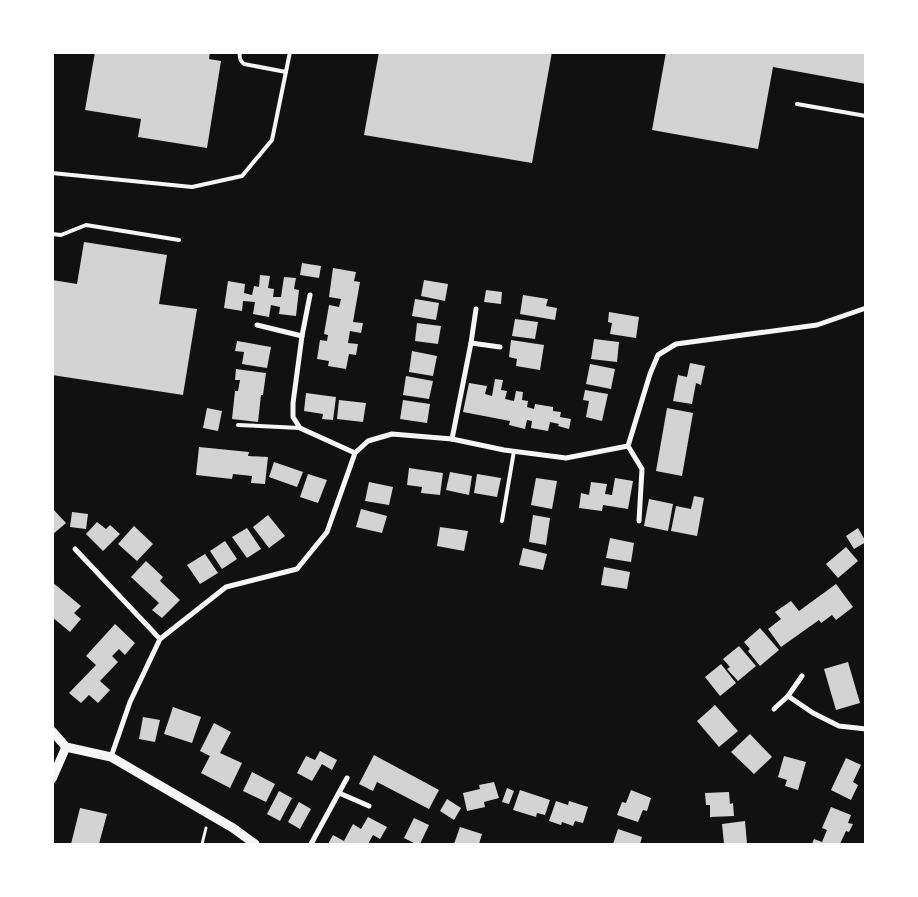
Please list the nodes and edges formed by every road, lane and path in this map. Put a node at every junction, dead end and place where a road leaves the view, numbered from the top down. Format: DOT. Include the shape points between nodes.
graph roads {
  1 [pos="240,52"];
  2 [pos="290,52"];
  3 [pos="286,72"];
  4 [pos="797,104"];
  5 [pos="866,116"];
  6 [pos="52,173"];
  7 [pos="52,234"];
  8 [pos="179,240"];
  9 [pos="310,295"];
  10 [pos="866,308"];
  11 [pos="476,309"];
  12 [pos="257,326"];
  13 [pos="302,336"];
  14 [pos="471,343"];
  15 [pos="500,347"];
  16 [pos="238,425"];
  17 [pos="300,428"];
  18 [pos="452,439"];
  19 [pos="628,446"];
  20 [pos="514,451"];
  21 [pos="355,452"];
  22 [pos="502,521"];
  23 [pos="639,521"];
  24 [pos="75,548"];
  25 [pos="160,639"];
  26 [pos="802,676"];
  27 [pos="788,696"];
  28 [pos="774,709"];
  29 [pos="866,729"];
  30 [pos="52,732"];
  31 [pos="66,747"];
  32 [pos="111,757"];
  33 [pos="347,778"];
  34 [pos="52,779"];
  35 [pos="339,793"];
  36 [pos="369,806"];
  37 [pos="255,844"];
  38 [pos="310,844"];
  1 -- 3 [label="lane" via="240,61 244,64"];
  2 -- 3 [label="lane"];
  3 -- 6 [label="lane" via="272,140 242,176 192,188"];
  4 -- 5 [label="lane"];
  7 -- 8 [label="lane" via="61,235 86,225"];
  9 -- 13 [label="street"];
  10 -- 19 [label="street" via="817,324 676,344 658,355"];
  11 -- 14 [label="street"];
  12 -- 13 [label="street"];
  13 -- 17 [label="street" via="293,403 293,417"];
  14 -- 15 [label="street"];
  14 -- 18 [label="street"];
  16 -- 17 [label="lane"];
  17 -- 21 [label="street"];
  18 -- 20 [label="street"];
  18 -- 21 [label="street" via="392,434 368,441"];
  19 -- 20 [label="street" via="566,458"];
  19 -- 23 [label="street" via="642,469"];
  20 -- 22 [label="lane"];
  21 -- 25 [label="street" via="327,532 297,569 226,586"];
  24 -- 25 [label="street"];
  25 -- 32 [label="street" via="130,702"];
  26 -- 27 [label="street"];
  27 -- 28 [label="street"];
  27 -- 29 [label="street" via="839,726"];
  30 -- 31 [label="street"];
  31 -- 32 [label="street"];
  31 -- 34 [label="street"];
  32 -- 37 [label="street"];
  33 -- 35 [label="street"];
  35 -- 36 [label="street"];
  35 -- 38 [label="street"];
}
